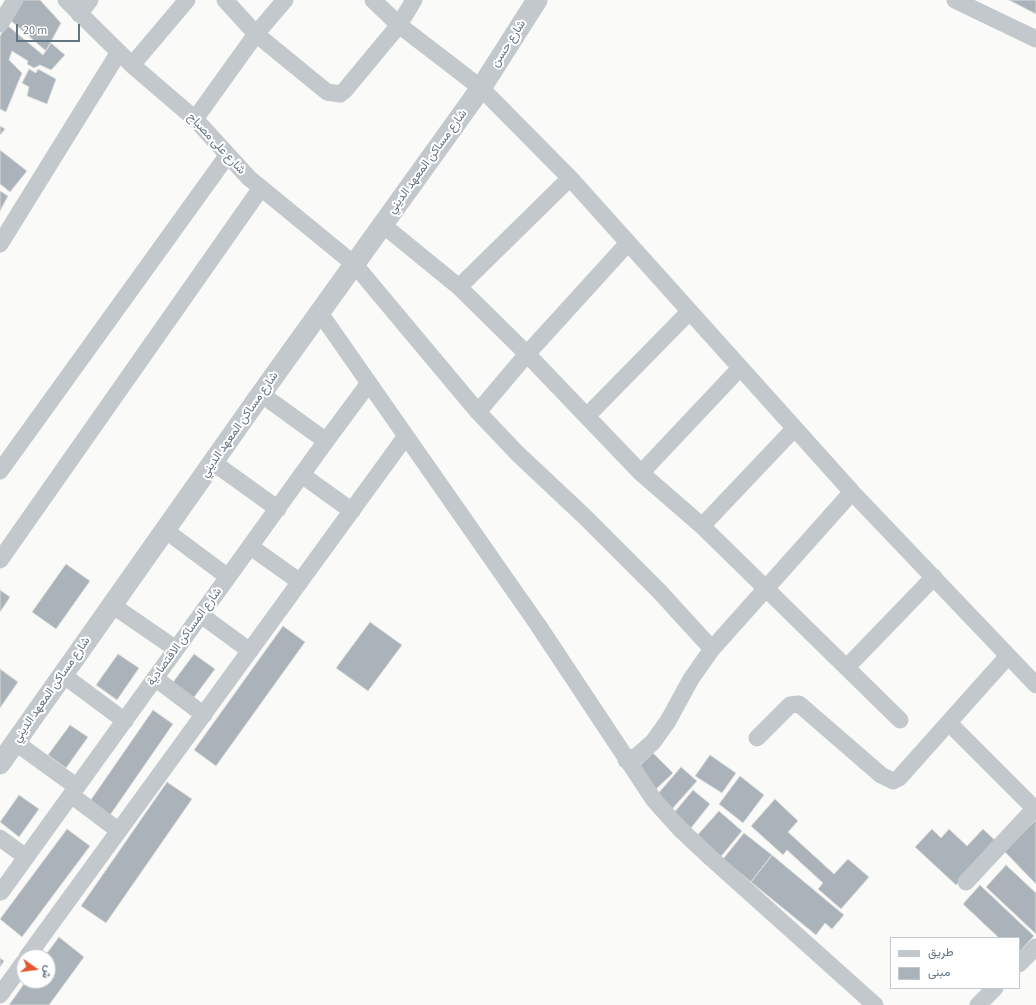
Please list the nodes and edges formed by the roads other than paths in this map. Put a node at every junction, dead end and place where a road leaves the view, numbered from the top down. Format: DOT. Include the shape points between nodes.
graph roads {
  1 [pos="15,0"];
  2 [pos="66,0"];
  3 [pos="90,0"];
  4 [pos="187,0"];
  5 [pos="225,0"];
  6 [pos="286,0"];
  7 [pos="373,0"];
  8 [pos="414,0"];
  9 [pos="537,0"];
  10 [pos="955,0"];
  11 [pos="79,14"];
  12 [pos="0,24"];
  13 [pos="399,25"];
  14 [pos="256,34"];
  15 [pos="1036,39"];
  16 [pos="119,52"];
  17 [pos="132,65"];
  18 [pos="481,88"];
  19 [pos="196,119"];
  20 [pos="227,156"];
  21 [pos="570,178"];
  22 [pos="261,188"];
  23 [pos="383,225"];
  24 [pos="0,244"];
  25 [pos="628,244"];
  26 [pos="355,265"];
  27 [pos="459,287"];
  28 [pos="689,312"];
  29 [pos="320,313"];
  30 [pos="527,354"];
  31 [pos="740,368"];
  32 [pos="369,383"];
  33 [pos="261,394"];
  34 [pos="478,412"];
  35 [pos="588,416"];
  36 [pos="794,429"];
  37 [pos="406,436"];
  38 [pos="326,441"];
  39 [pos="214,463"];
  40 [pos="0,471"];
  41 [pos="641,473"];
  42 [pos="302,475"];
  43 [pos="852,492"];
  44 [pos="278,509"];
  45 [pos="352,511"];
  46 [pos="702,526"];
  47 [pos="165,530"];
  48 [pos="251,547"];
  49 [pos="0,560"];
  50 [pos="228,577"];
  51 [pos="934,577"];
  52 [pos="300,582"];
  53 [pos="765,588"];
  54 [pos="112,605"];
  55 [pos="201,615"];
  56 [pos="712,649"];
  57 [pos="176,650"];
  58 [pos="250,651"];
  59 [pos="1008,656"];
  60 [pos="846,667"];
  61 [pos="63,675"];
  62 [pos="156,678"];
  63 [pos="1036,685"];
  64 [pos="204,715"];
  65 [pos="900,720"];
  66 [pos="124,721"];
  67 [pos="948,723"];
  68 [pos="757,738"];
  69 [pos="15,742"];
  70 [pos="626,760"];
  71 [pos="0,764"];
  72 [pos="74,791"];
  73 [pos="1035,809"];
  74 [pos="119,831"];
  75 [pos="0,838"];
  76 [pos="26,857"];
  77 [pos="966,882"];
  78 [pos="1,892"];
  79 [pos="1036,946"];
  80 [pos="33,949"];
  81 [pos="1020,963"];
  82 [pos="16,973"];
  83 [pos="994,989"];
  84 [pos="0,995"];
  85 [pos="875,1005"];
  86 [pos="978,1005"];
  1 -- 12 [label="street"];
  2 -- 11 [label="street, شارع على مصباح"];
  3 -- 11 [label="street"];
  4 -- 17 [label="street"];
  5 -- 14 [label="street"];
  6 -- 14 [label="street"];
  7 -- 13 [label="street"];
  8 -- 13 [label="street"];
  9 -- 18 [label="street, شارع حسن"];
  10 -- 15 [label="street"];
  11 -- 16 [label="street, شارع على مصباح"];
  13 -- 14 [label="street" via="340,94 327,92"];
  13 -- 18 [label="street"];
  14 -- 19 [label="street"];
  16 -- 17 [label="street, شارع على مصباح"];
  16 -- 24 [label="street"];
  17 -- 19 [label="street, شارع على مصباح"];
  18 -- 21 [label="street"];
  18 -- 23 [label="street, شارع مساكن المعهد الديني"];
  19 -- 20 [label="street, شارع على مصباح"];
  20 -- 22 [label="street, شارع على مصباح"];
  20 -- 40 [label="street"];
  21 -- 25 [label="street"];
  21 -- 27 [label="street"];
  22 -- 26 [label="street, شارع على مصباح"];
  22 -- 49 [label="street"];
  23 -- 26 [label="street, شارع مساكن المعهد الديني"];
  23 -- 27 [label="street"];
  25 -- 28 [label="street"];
  25 -- 30 [label="street"];
  26 -- 29 [label="street, شارع مساكن المعهد الديني"];
  26 -- 34 [label="street, شارع على مصباح"];
  27 -- 30 [label="street"];
  28 -- 31 [label="street"];
  28 -- 35 [label="street"];
  29 -- 32 [label="street"];
  29 -- 33 [label="street, شارع مساكن المعهد الديني"];
  30 -- 34 [label="street"];
  30 -- 35 [label="street"];
  31 -- 36 [label="street"];
  31 -- 41 [label="street"];
  32 -- 37 [label="street"];
  32 -- 38 [label="street, شارع المساكن الاقتصادية"];
  33 -- 38 [label="street"];
  33 -- 39 [label="street, شارع مساكن المعهد الديني"];
  34 -- 56 [label="street, شارع على مصباح" via="659,591"];
  35 -- 41 [label="street"];
  36 -- 43 [label="street"];
  36 -- 46 [label="street"];
  37 -- 45 [label="street"];
  37 -- 70 [label="street" via="538,625"];
  38 -- 42 [label="street, شارع المساكن الاقتصادية"];
  39 -- 44 [label="street"];
  39 -- 47 [label="street, شارع مساكن المعهد الديني"];
  41 -- 46 [label="street"];
  42 -- 44 [label="street, شارع المساكن الاقتصادية"];
  42 -- 45 [label="street"];
  43 -- 51 [label="street"];
  43 -- 53 [label="street"];
  44 -- 48 [label="street, شارع المساكن الاقتصادية"];
  45 -- 52 [label="street"];
  46 -- 53 [label="street"];
  47 -- 50 [label="street"];
  47 -- 54 [label="street, شارع مساكن المعهد الديني"];
  48 -- 50 [label="street, شارع المساكن الاقتصادية"];
  48 -- 52 [label="street"];
  50 -- 55 [label="street, شارع المساكن الاقتصادية"];
  51 -- 59 [label="street"];
  51 -- 60 [label="street"];
  52 -- 58 [label="street"];
  53 -- 56 [label="street"];
  53 -- 60 [label="street"];
  54 -- 57 [label="street"];
  54 -- 61 [label="street, شارع مساكن المعهد الديني"];
  55 -- 57 [label="street, شارع المساكن الاقتصادية"];
  55 -- 58 [label="street"];
  56 -- 70 [label="street" via="653,742 637,756"];
  57 -- 62 [label="street, شارع المساكن الاقتصادية"];
  58 -- 64 [label="street"];
  59 -- 63 [label="street"];
  59 -- 67 [label="street"];
  60 -- 65 [label="street"];
  61 -- 66 [label="street"];
  61 -- 69 [label="street, شارع مساكن المعهد الديني"];
  62 -- 64 [label="street"];
  62 -- 66 [label="street, شارع المساكن الاقتصادية"];
  64 -- 74 [label="street"];
  66 -- 72 [label="street, شارع المساكن الاقتصادية"];
  67 -- 68 [label="street" via="899,778 892,780 881,775 799,704 790,704"];
  67 -- 73 [label="street"];
  69 -- 71 [label="street, شارع مساكن المعهد الديني"];
  69 -- 72 [label="street"];
  70 -- 85 [label="street" via="654,800 680,829"];
  72 -- 74 [label="street"];
  72 -- 76 [label="street, شارع المساكن الاقتصادية"];
  73 -- 77 [label="street"];
  74 -- 80 [label="street"];
  75 -- 76 [label="street"];
  76 -- 78 [label="street, شارع المساكن الاقتصادية"];
  79 -- 81 [label="street"];
  82 -- 84 [label="street"];
  83 -- 86 [label="street"];
}
